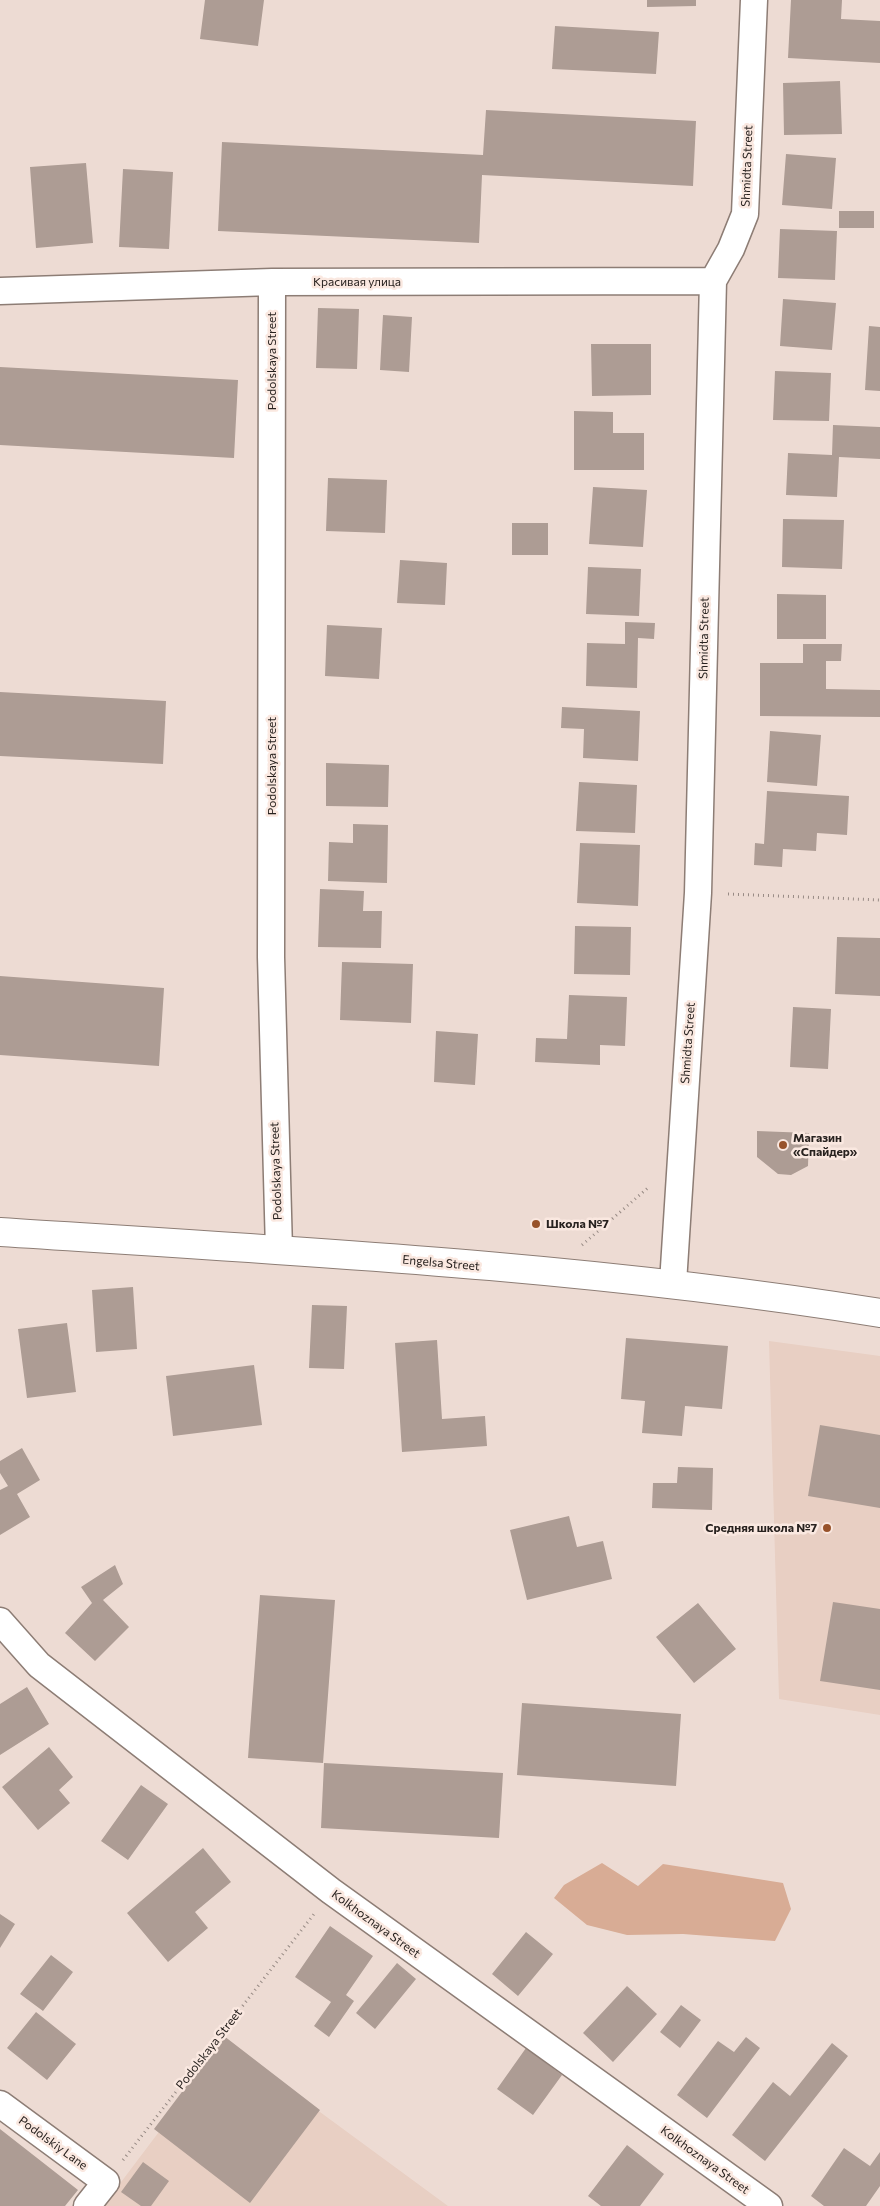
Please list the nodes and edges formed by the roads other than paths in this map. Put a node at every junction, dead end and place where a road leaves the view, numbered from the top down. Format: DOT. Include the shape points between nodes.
graph roads {
  1 [pos="754,0"];
  2 [pos="714,281"];
  3 [pos="272,282"];
  4 [pos="0,291"];
  5 [pos="0,1232"];
  6 [pos="279,1250"];
  7 [pos="673,1283"];
  8 [pos="880,1313"];
  9 [pos="0,1622"];
  10 [pos="0,2104"];
  11 [pos="87,2206"];
  12 [pos="769,2206"];
  1 -- 2 [label="street, Shmidta Street" via="745,214"];
  2 -- 3 [label="street, Красивая улица"];
  2 -- 7 [label="street, Shmidta Street" via="698,893"];
  3 -- 4 [label="street, Красивая улица"];
  3 -- 6 [label="street, Podolskaya Street" via="271,957"];
  5 -- 6 [label="street, Engelsa Street"];
  6 -- 7 [label="street, Engelsa Street"];
  7 -- 8 [label="street, Engelsa Street"];
  9 -- 12 [label="street, Kolkhoznaya Street" via="39,1665 331,1892"];
  10 -- 11 [label="street, Podolskiy Lane" via="106,2182"];
}
